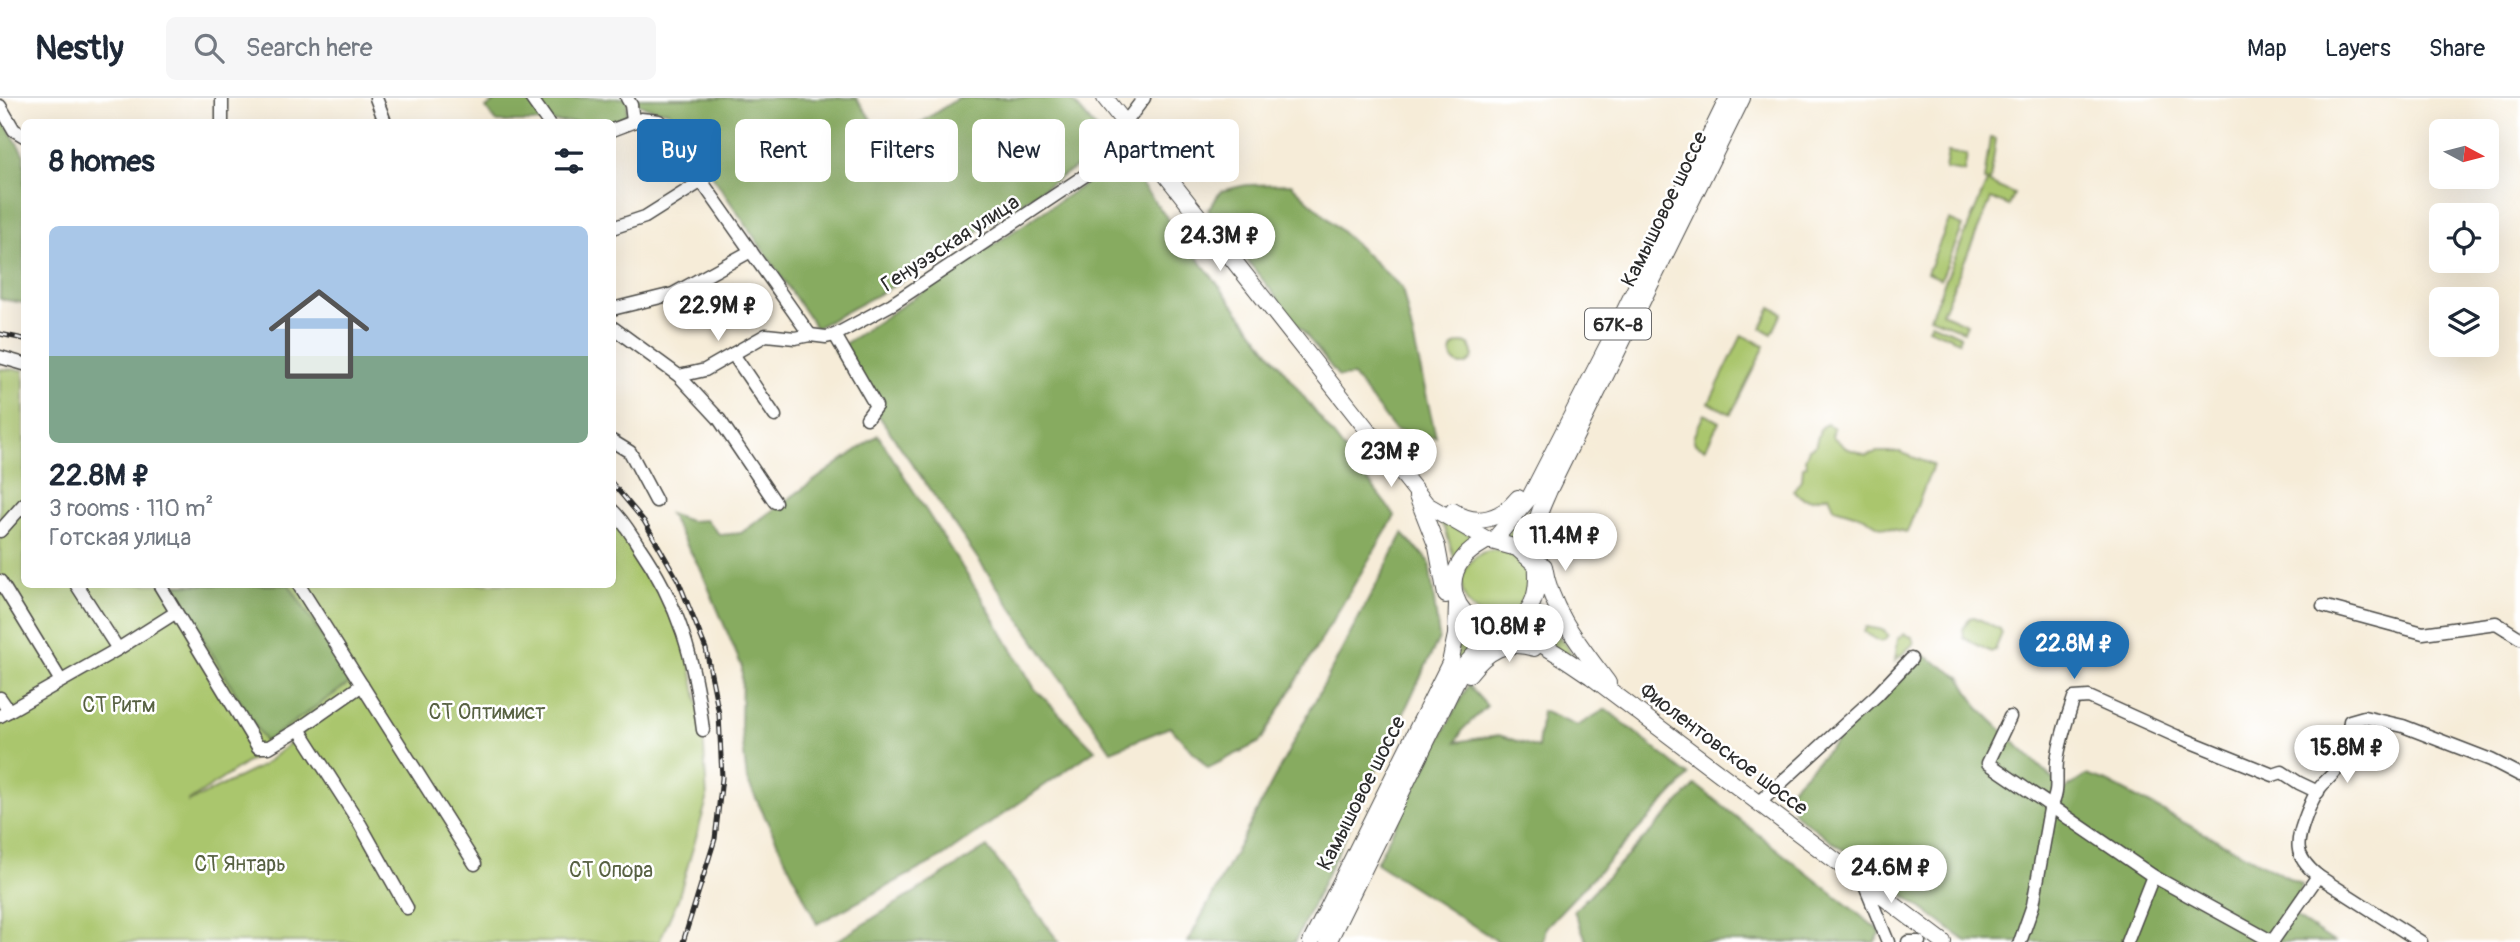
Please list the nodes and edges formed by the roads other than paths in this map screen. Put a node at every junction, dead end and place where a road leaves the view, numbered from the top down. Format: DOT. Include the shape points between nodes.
graph roads {
  1 [pos="222,98"];
  2 [pos="376,98"];
  3 [pos="531,98"];
  4 [pos="627,98"];
  5 [pos="1105,98"];
  6 [pos="1144,98"];
  7 [pos="1728,98"];
  8 [pos="1742,98"];
  9 [pos="0,106"];
  10 [pos="222,119"];
  11 [pos="384,119"];
  12 [pos="546,119"];
  13 [pos="1122,119"];
  14 [pos="1128,119"];
  15 [pos="633,121"];
  16 [pos="637,121"];
  17 [pos="616,128"];
  18 [pos="21,134"];
  19 [pos="1079,179"];
  20 [pos="700,182"];
  21 [pos="703,182"];
  22 [pos="1172,182"];
  23 [pos="616,227"];
  24 [pos="751,251"];
  25 [pos="616,308"];
  26 [pos="616,330"];
  27 [pos="810,335"];
  28 [pos="835,335"];
  29 [pos="733,354"];
  30 [pos="0,357"];
  31 [pos="21,363"];
  32 [pos="679,376"];
  33 [pos="775,416"];
  34 [pos="867,418"];
  35 [pos="1568,423"];
  36 [pos="616,443"];
  37 [pos="1572,444"];
  38 [pos="1392,460"];
  39 [pos="1415,491"];
  40 [pos="656,500"];
  41 [pos="775,502"];
  42 [pos="1427,505"];
  43 [pos="21,507"];
  44 [pos="616,516"];
  45 [pos="0,531"];
  46 [pos="1490,541"];
  47 [pos="1535,564"];
  48 [pos="1453,579"];
  49 [pos="0,581"];
  50 [pos="79,588"];
  51 [pos="161,588"];
  52 [pos="301,588"];
  53 [pos="1538,592"];
  54 [pos="1457,603"];
  55 [pos="2323,606"];
  56 [pos="175,613"];
  57 [pos="1501,628"];
  58 [pos="2520,638"];
  59 [pos="118,649"];
  60 [pos="1911,659"];
  61 [pos="1586,673"];
  62 [pos="61,681"];
  63 [pos="362,685"];
  64 [pos="1618,696"];
  65 [pos="0,698"];
  66 [pos="1447,699"];
  67 [pos="5,714"];
  68 [pos="2010,717"];
  69 [pos="1418,726"];
  70 [pos="299,729"];
  71 [pos="703,730"];
  72 [pos="2520,775"];
  73 [pos="2318,792"];
  74 [pos="1760,802"];
  75 [pos="2052,806"];
  76 [pos="475,864"];
  77 [pos="2153,876"];
  78 [pos="2318,876"];
  79 [pos="1863,881"];
  80 [pos="407,908"];
  81 [pos="1311,942"];
  82 [pos="1328,942"];
  83 [pos="1888,942"];
  84 [pos="1908,942"];
  85 [pos="1919,942"];
  86 [pos="1943,942"];
  87 [pos="2020,942"];
  88 [pos="2127,942"];
  89 [pos="2272,942"];
  90 [pos="2421,942"];
  1 -- 10 [label="street"];
  2 -- 11 [label="street"];
  3 -- 12 [label="street"];
  4 -- 15 [label="street"];
  5 -- 13 [label="main road"];
  6 -- 14 [label="street"];
  7 -- 35 [label="main road, Камышовое шоссе / 67К-8"];
  8 -- 37 [label="main road, Камышовое шоссе / 67К-8"];
  9 -- 18 [label="street"];
  15 -- 16 [label="street"];
  15 -- 17 [label="street"];
  19 -- 28 [label="street, Генуэзская улица" via="892,304"];
  20 -- 23 [label="street" via="645,217"];
  21 -- 24 [label="street"];
  22 -- 38 [label="main road"];
  24 -- 25 [label="street" via="673,294"];
  24 -- 27 [label="street"];
  26 -- 32 [label="street"];
  27 -- 28 [label="street, Генуэзская улица"];
  27 -- 29 [label="street, Генуэзская улица" via="766,335"];
  28 -- 34 [label="street" via="876,405"];
  29 -- 32 [label="street, Генуэзская улица" via="705,370"];
  29 -- 33 [label="street"];
  30 -- 31 [label="street"];
  32 -- 41 [label="street" via="719,419"];
  35 -- 38 [label="main road" via="1518,498 1498,517 1480,520 1458,515"];
  35 -- 46 [label="main road, Камышовое шоссе / 67К-8" via="1530,497"];
  36 -- 40 [label="street" via="630,452"];
  37 -- 47 [label="main road, Камышовое шоссе / 67К-8" via="1538,521"];
  37 -- 64 [label="main road" via="1544,537 1544,569 1554,602"];
  38 -- 39 [label="main road"];
  39 -- 42 [label="main road"];
  39 -- 69 [label="main road" via="1446,584 1448,633"];
  42 -- 46 [label="main road"];
  42 -- 48 [label="main road"];
  43 -- 45 [label="street"];
  44 -- 71 [label="street" via="657,573 684,632"];
  46 -- 47 [label="main road" via="1517,548"];
  46 -- 48 [label="main road, Камышовое шоссе / 67К-8" via="1467,553"];
  47 -- 53 [label="main road, 67К-8"];
  48 -- 54 [label="main road"];
  49 -- 62 [label="street"];
  50 -- 59 [label="street"];
  51 -- 56 [label="street"];
  52 -- 63 [label="street"];
  53 -- 57 [label="main road" via="1522,617"];
  53 -- 61 [label="main road, Фиолентовское шоссе"];
  54 -- 57 [label="main road" via="1478,623"];
  54 -- 69 [label="main road, Камышовое шоссе" via="1450,663"];
  55 -- 58 [label="street" via="2423,633 2496,623"];
  56 -- 59 [label="street"];
  56 -- 70 [label="street" via="255,744 269,747"];
  57 -- 61 [label="main road, Фиолентовское шоссе" via="1536,641"];
  57 -- 66 [label="main road" via="1462,667"];
  59 -- 62 [label="street"];
  60 -- 74 [label="street"];
  61 -- 64 [label="main road, Фиолентовское шоссе"];
  61 -- 66 [label="main road" via="1536,649 1508,644 1474,668"];
  62 -- 67 [label="street"];
  63 -- 70 [label="street"];
  63 -- 76 [label="street"];
  64 -- 74 [label="main road, Фиолентовское шоссе"];
  65 -- 67 [label="street"];
  66 -- 82 [label="main road, Камышовое шоссе"];
  68 -- 75 [label="street" via="1988,763"];
  69 -- 81 [label="main road, Камышовое шоссе"];
  70 -- 80 [label="street"];
  72 -- 73 [label="street" via="2441,739 2364,717 2350,721 2346,757"];
  73 -- 75 [label="street" via="2282,772 2273,775 2089,697 2074,698 2061,737 2057,795"];
  73 -- 78 [label="street" via="2299,835 2298,852"];
  74 -- 79 [label="main road, Фиолентовское шоссе"];
  75 -- 77 [label="street"];
  75 -- 87 [label="street" via="2033,905"];
  77 -- 88 [label="street"];
  77 -- 89 [label="street"];
  78 -- 89 [label="street"];
  78 -- 90 [label="street"];
  79 -- 83 [label="street"];
  79 -- 86 [label="main road, Фиолентовское шоссе"];
  84 -- 85 [label="street"];
}
